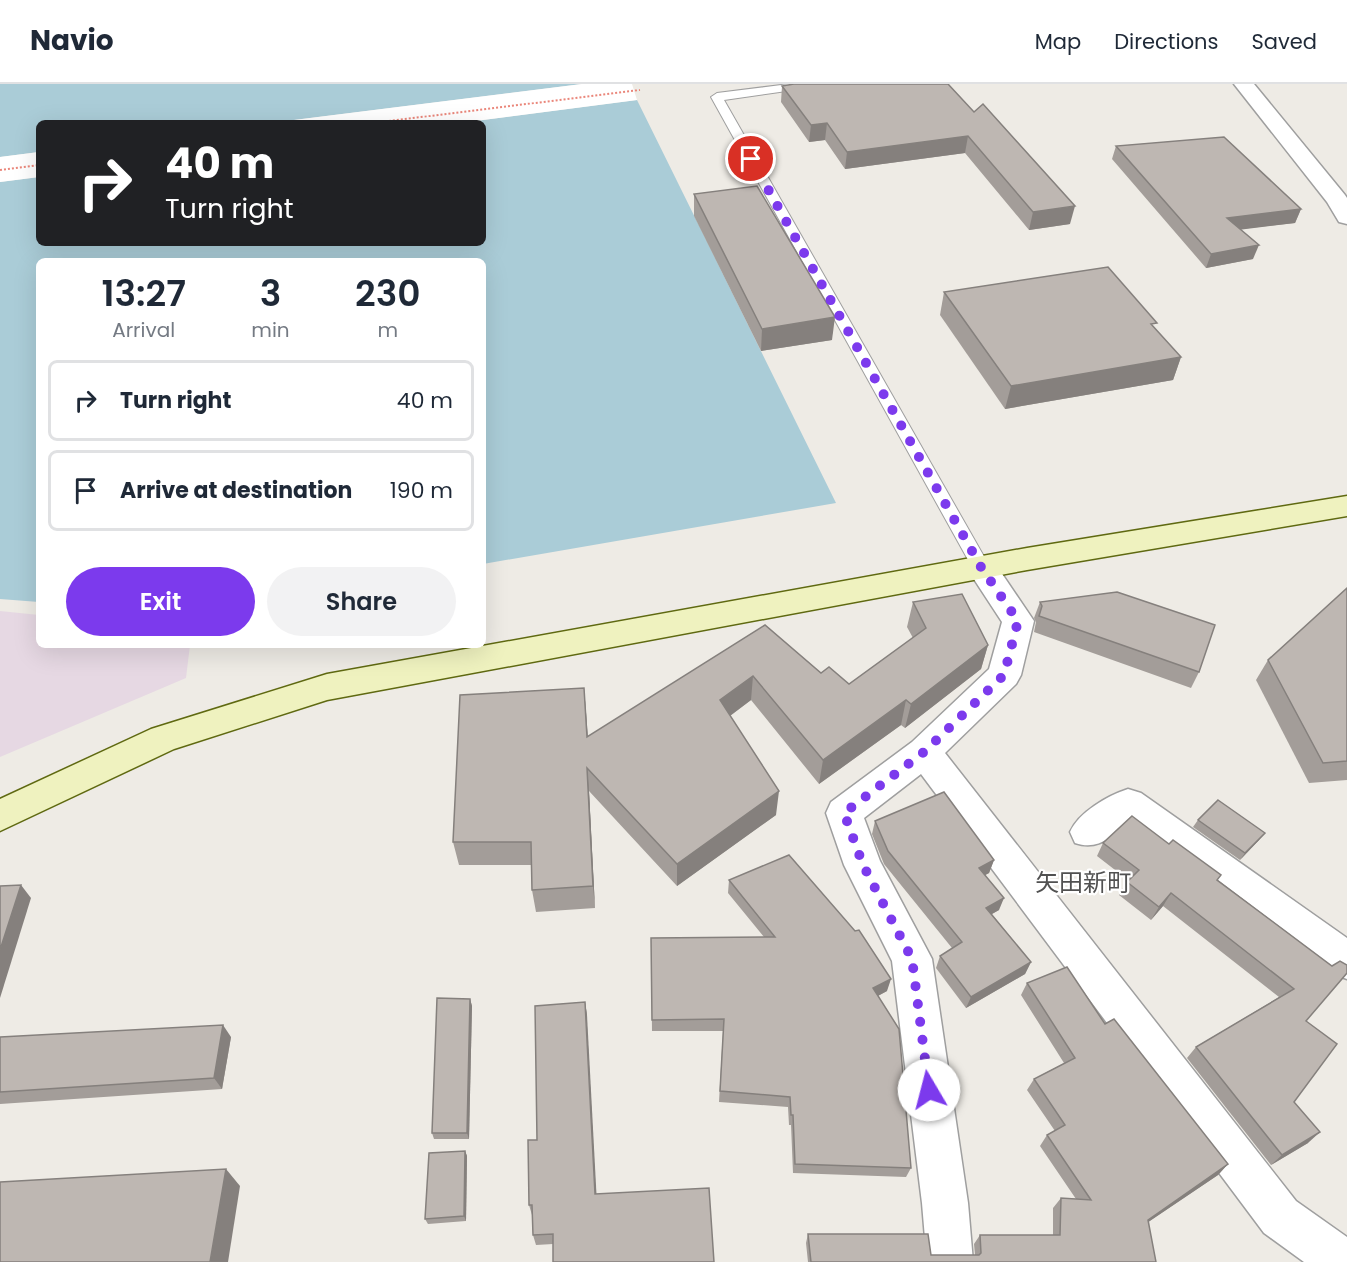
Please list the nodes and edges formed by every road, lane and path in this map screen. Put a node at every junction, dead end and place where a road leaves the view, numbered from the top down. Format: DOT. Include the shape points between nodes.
graph roads {
  1 [pos="815,84"];
  2 [pos="1244,84"];
  3 [pos="640,90"];
  4 [pos="397,120"];
  5 [pos="36,165"];
  6 [pos="0,170"];
  7 [pos="1347,217"];
  8 [pos="1347,506"];
  9 [pos="981,567"];
  10 [pos="924,752"];
  11 [pos="0,816"];
  12 [pos="1088,832"];
  13 [pos="1347,961"];
  14 [pos="950,1262"];
  15 [pos="1343,1262"];
  1 -- 9 [label="lane" via="717,98"];
  2 -- 7 [label="street"];
  3 -- 4 [label="path"];
  5 -- 6 [label="path"];
  8 -- 9 [label="street"];
  9 -- 10 [label="street" via="1018,621 1004,675"];
  9 -- 11 [label="street" via="327,687 163,738"];
  10 -- 14 [label="street" via="844,813 863,865 912,959"];
  10 -- 15 [label="street" via="1280,1217"];
  12 -- 13 [label="street" via="1128,804"];
}
